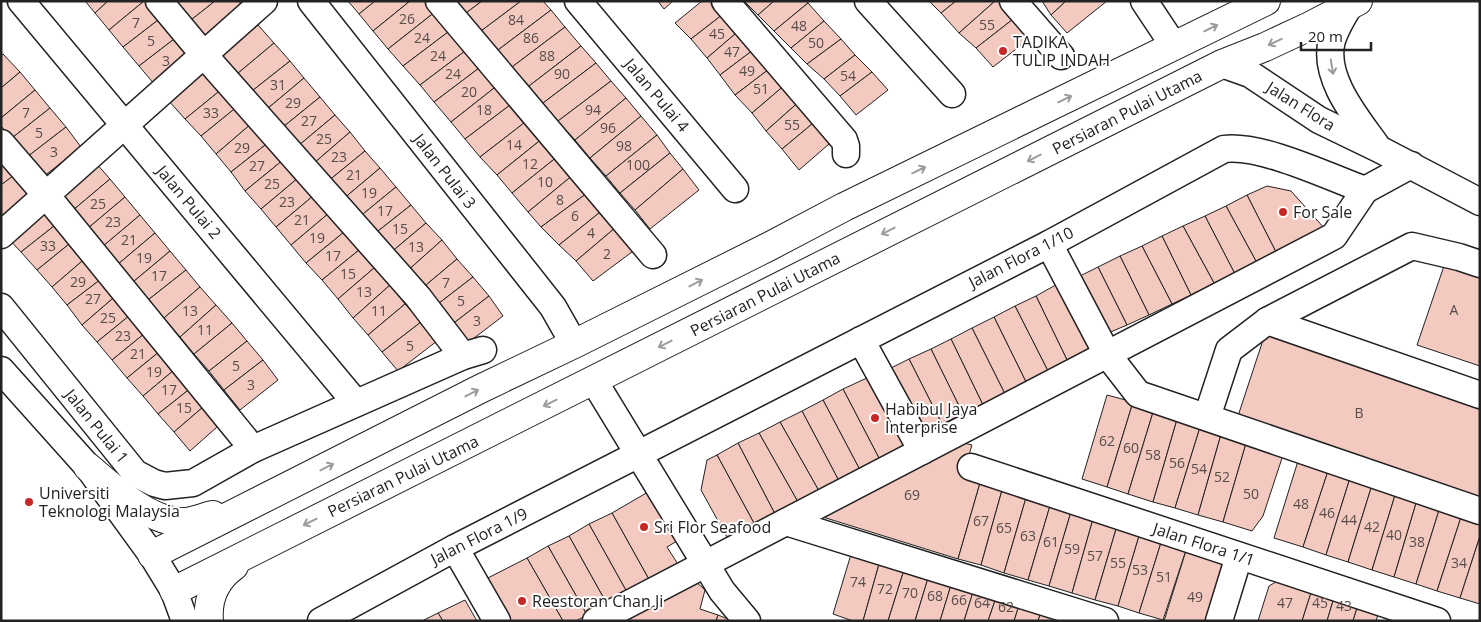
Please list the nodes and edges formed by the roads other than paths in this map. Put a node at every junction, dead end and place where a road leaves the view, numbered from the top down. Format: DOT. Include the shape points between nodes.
graph roads {
  1 [pos="21,1"];
  2 [pos="159,1"];
  3 [pos="264,1"];
  4 [pos="310,1"];
  5 [pos="439,1"];
  6 [pos="578,1"];
  7 [pos="725,1"];
  8 [pos="868,1"];
  9 [pos="1013,1"];
  10 [pos="1144,1"];
  11 [pos="1266,1"];
  12 [pos="1354,3"];
  13 [pos="1174,46"];
  14 [pos="204,55"];
  15 [pos="1061,56"];
  16 [pos="1222,64"];
  17 [pos="952,94"];
  18 [pos="125,125"];
  19 [pos="1,143"];
  20 [pos="1380,149"];
  21 [pos="846,154"];
  22 [pos="1411,165"];
  23 [pos="736,188"];
  24 [pos="1365,190"];
  25 [pos="46,195"];
  26 [pos="1480,202"];
  27 [pos="1,235"];
  28 [pos="1049,244"];
  29 [pos="653,255"];
  30 [pos="1480,264"];
  31 [pos="1,306"];
  32 [pos="1267,321"];
  33 [pos="861,340"];
  34 [pos="574,344"];
  35 [pos="1107,354"];
  36 [pos="1,370"];
  37 [pos="594,381"];
  38 [pos="1480,395"];
  39 [pos="356,403"];
  40 [pos="1211,405"];
  41 [pos="254,448"];
  42 [pos="922,451"];
  43 [pos="639,455"];
  44 [pos="88,467"];
  45 [pos="970,467"];
  46 [pos="253,505"];
  47 [pos="1480,511"];
  48 [pos="786,522"];
  49 [pos="257,548"];
  50 [pos="455,548"];
  51 [pos="152,555"];
  52 [pos="1239,556"];
  53 [pos="706,564"];
  54 [pos="174,591"];
  55 [pos="185,621"];
  56 [pos="209,621"];
  57 [pos="321,621"];
  58 [pos="496,621"];
  59 [pos="596,621"];
  60 [pos="747,621"];
  61 [pos="1105,621"];
  62 [pos="1219,621"];
  63 [pos="1437,621"];
  1 -- 18 [label="street, Jalan Pulai 2"];
  2 -- 14 [label="street"];
  3 -- 14 [label="street"];
  4 -- 34 [label="street, Jalan Pulai 3" via="553,307"];
  5 -- 29 [label="street"];
  6 -- 23 [label="street, Jalan Pulai 4"];
  7 -- 21 [label="street" via="844,140"];
  8 -- 17 [label="street"];
  9 -- 15 [label="street"];
  10 -- 13 [label="street"];
  13 -- 11 [label="main road, one-way"];
  12 -- 16 [label="main road, Persiaran Pulai Utama, one-way" via="1265,47"];
  12 -- 20 [label="street, Jalan Flora, one-way" via="1332,39 1331,68 1355,118"];
  34 -- 13 [label="main road, one-way" via="844,207"];
  14 -- 18 [label="street"];
  14 -- 39 [label="street, Jalan Pulai 1" via="418,297 473,353"];
  16 -- 20 [label="street, Jalan Flora" via="1250,74 1319,120"];
  16 -- 37 [label="main road, Persiaran Pulai Utama, one-way"];
  18 -- 25 [label="street"];
  18 -- 39 [label="street, Jalan Pulai 2"];
  19 -- 25 [label="street"];
  20 -- 22 [label="street, Jalan Flora"];
  22 -- 24 [label="street"];
  22 -- 26 [label="street, Jalan Flora"];
  24 -- 28 [label="street, Jalan Flora 1/10" via="1255,152 1236,148 1224,150"];
  24 -- 35 [label="street" via="1334,236"];
  25 -- 27 [label="street"];
  25 -- 41 [label="street"];
  28 -- 33 [label="street, Jalan Flora 1/10"];
  28 -- 35 [label="street"];
  30 -- 32 [label="street" via="1412,246"];
  31 -- 41 [label="street, Jalan Pulai 1" via="135,473 165,486 193,483"];
  32 -- 38 [label="street"];
  32 -- 40 [label="street" via="1229,350"];
  33 -- 42 [label="street"];
  33 -- 43 [label="street, Jalan Flora 1/10"];
  34 -- 37 [label="main road"];
  46 -- 34 [label="main road, one-way"];
  35 -- 42 [label="street"];
  35 -- 47 [label="street" via="1138,394"];
  36 -- 44 [label="street"];
  37 -- 43 [label="street"];
  37 -- 49 [label="main road, Persiaran Pulai Utama, one-way"];
  39 -- 41 [label="street, Jalan Pulai 1"];
  42 -- 48 [label="street"];
  43 -- 50 [label="street, Jalan Flora 1/9"];
  43 -- 53 [label="street"];
  44 -- 46 [label="main road" via="128,501 168,521 187,522"];
  44 -- 51 [label="street"];
  45 -- 52 [label="street, Jalan Flora 1/1"];
  46 -- 51 [label="main road"];
  48 -- 53 [label="street"];
  48 -- 61 [label="street"];
  49 -- 54 [label="main road, Persiaran Pulai Utama"];
  49 -- 56 [label="main road" via="230,568 214,589 208,608"];
  50 -- 57 [label="street, Jalan Flora 1/9"];
  50 -- 58 [label="street"];
  51 -- 54 [label="street"];
  52 -- 62 [label="street"];
  52 -- 63 [label="street, Jalan Flora 1/1"];
  53 -- 59 [label="street"];
  53 -- 60 [label="street" via="722,591"];
  54 -- 55 [label="street"];
}
